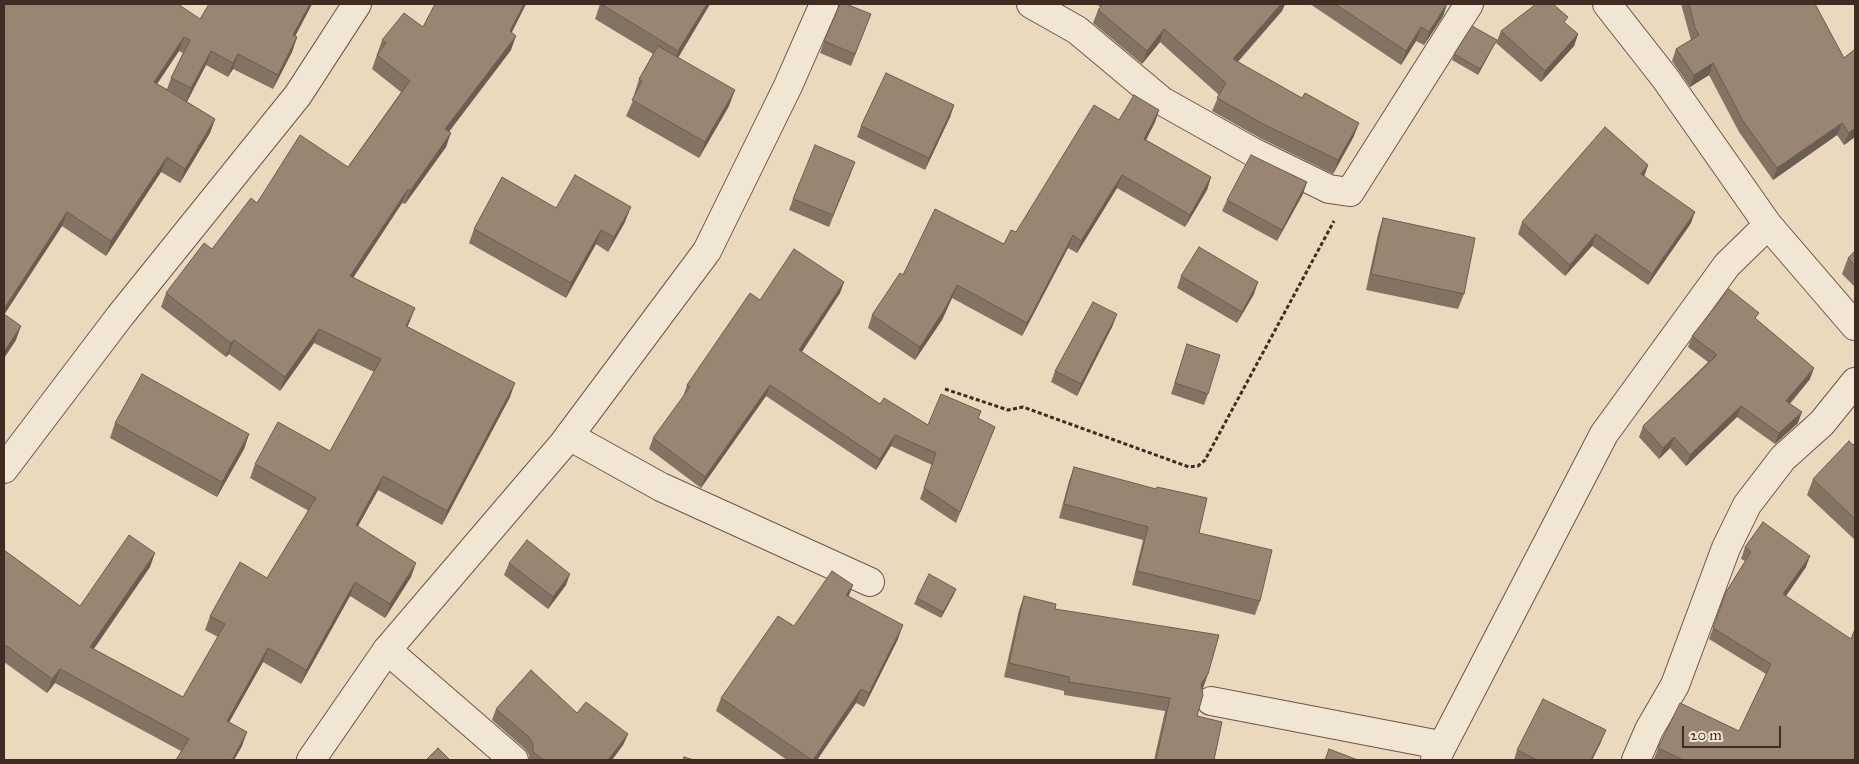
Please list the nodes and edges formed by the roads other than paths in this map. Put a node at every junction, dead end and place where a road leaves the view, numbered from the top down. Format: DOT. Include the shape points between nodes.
graph roads {
  1 [pos="357,4"];
  2 [pos="824,4"];
  3 [pos="1031,4"];
  4 [pos="1469,4"];
  5 [pos="1607,4"];
  6 [pos="1768,225"];
  7 [pos="1855,326"];
  8 [pos="1855,382"];
  9 [pos="569,436"];
  10 [pos="4,469"];
  11 [pos="870,582"];
  12 [pos="387,650"];
  13 [pos="1211,701"];
  14 [pos="1438,753"];
  15 [pos="311,760"];
  16 [pos="514,760"];
  17 [pos="1636,760"];
  1 -- 10 [label="street" via="298,96 120,316"];
  2 -- 9 [label="street" via="788,86 707,251"];
  3 -- 4 [label="street" via="1077,30 1162,101 1253,152 1329,189 1350,192"];
  5 -- 6 [label="street" via="1666,78"];
  6 -- 7 [label="street"];
  6 -- 14 [label="street" via="1727,265 1604,434"];
  8 -- 17 [label="street" via="1822,423 1784,458 1747,505 1726,548 1675,685"];
  9 -- 11 [label="street" via="662,487"];
  9 -- 12 [label="street"];
  12 -- 15 [label="street"];
  12 -- 16 [label="street"];
  13 -- 14 [label="street"];
}
